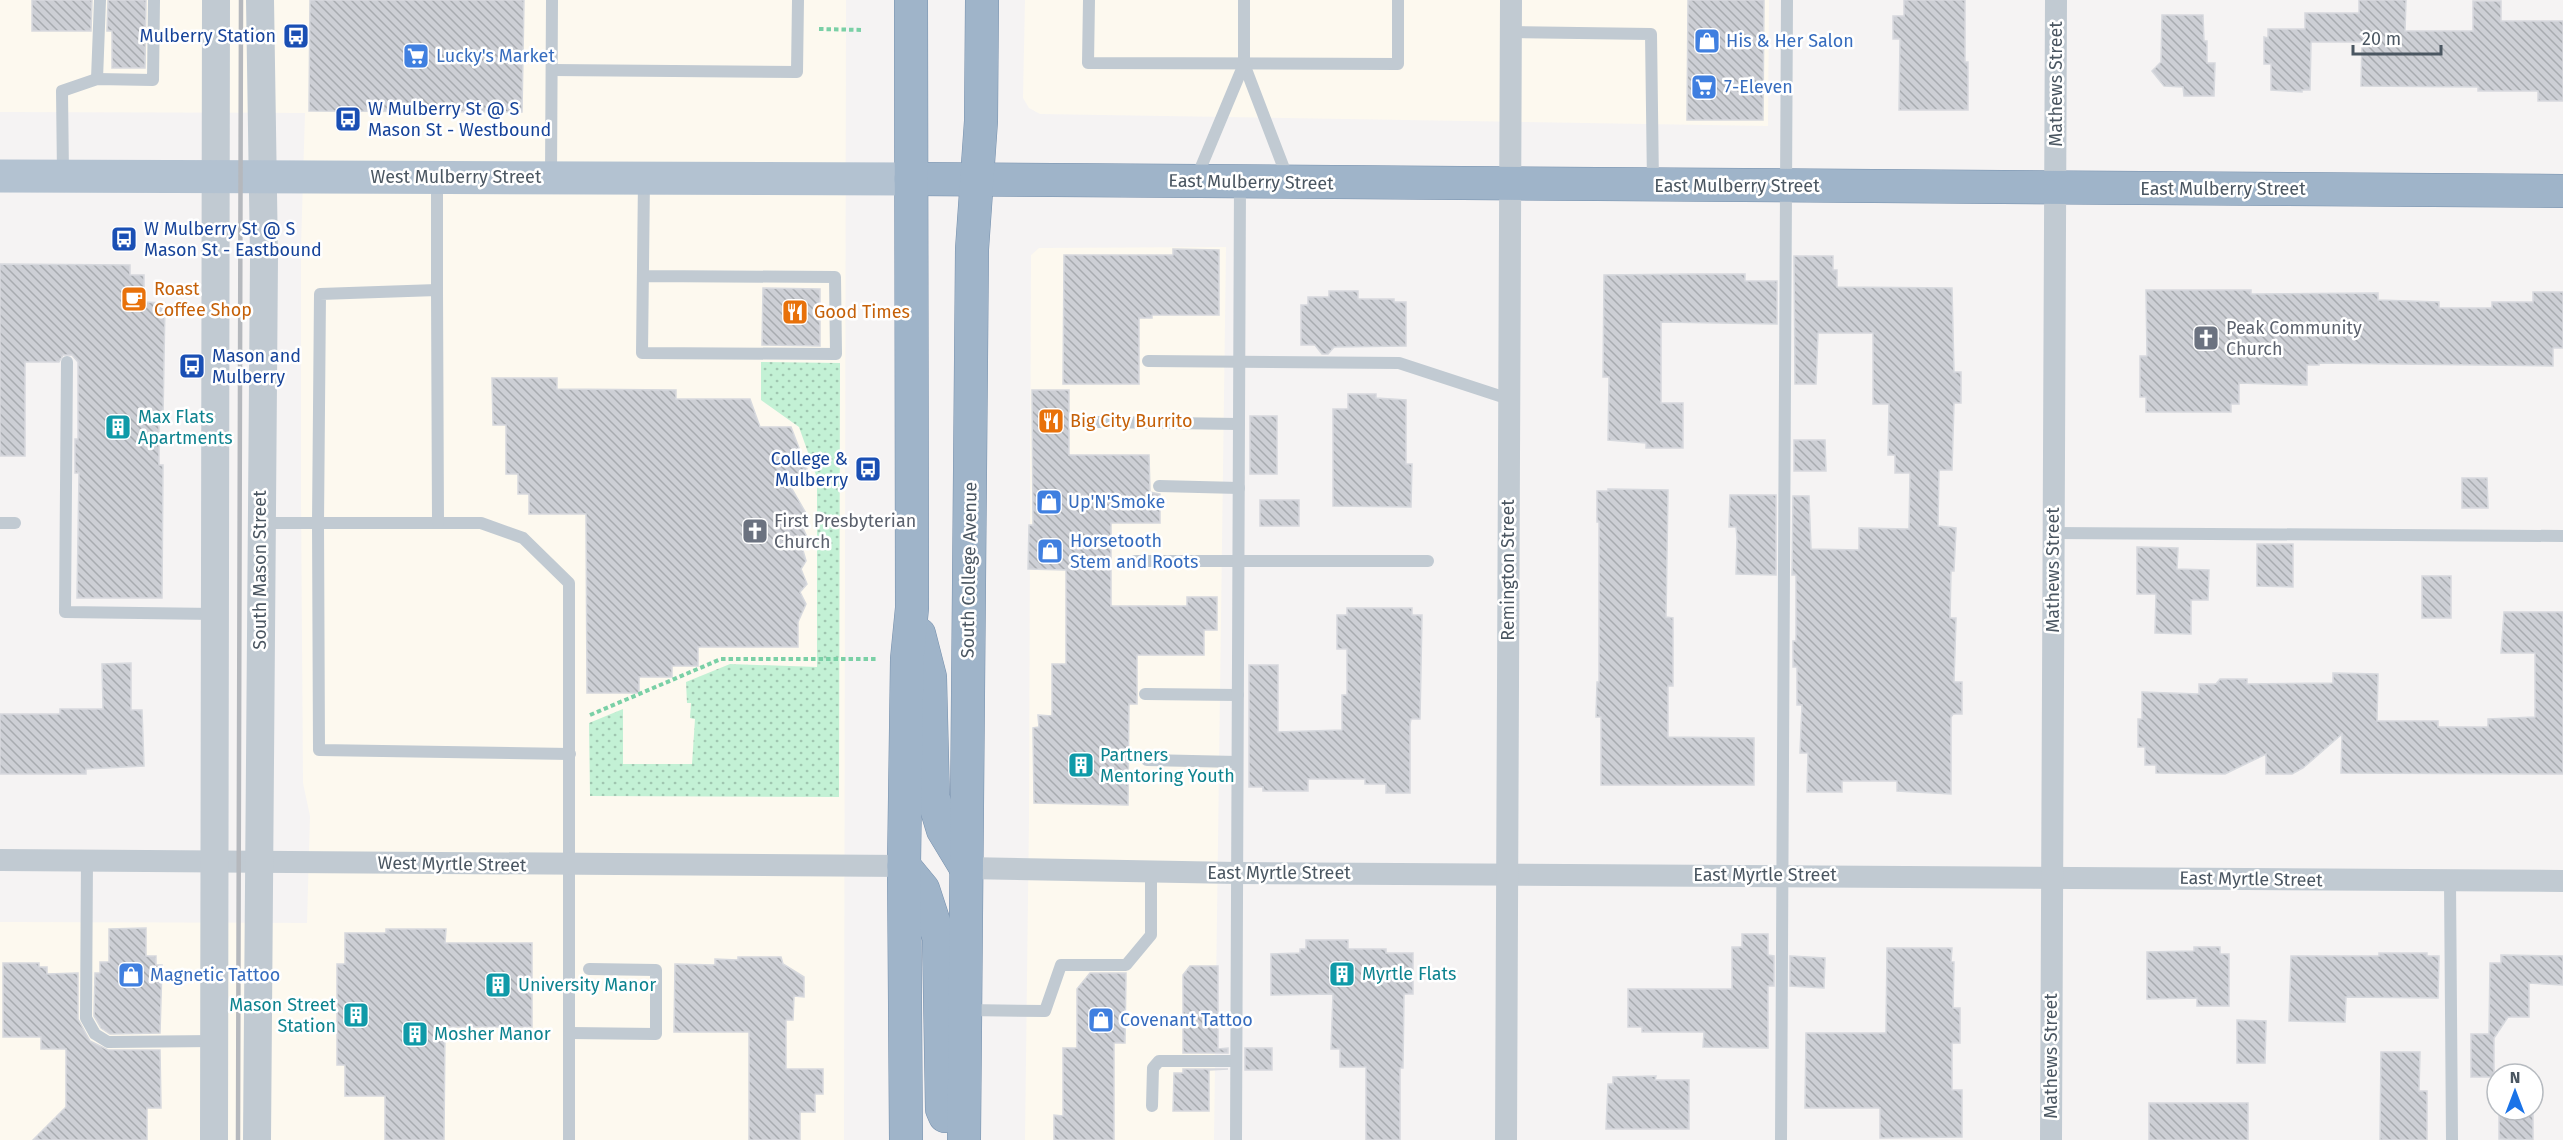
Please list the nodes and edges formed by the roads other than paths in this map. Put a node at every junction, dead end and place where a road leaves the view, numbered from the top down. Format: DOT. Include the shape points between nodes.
graph roads {
  1 [pos="100,0"];
  2 [pos="154,0"];
  3 [pos="216,0"];
  4 [pos="260,0"];
  5 [pos="552,0"];
  6 [pos="798,0"];
  7 [pos="911,0"];
  8 [pos="982,0"];
  9 [pos="1089,0"];
  10 [pos="1244,0"];
  11 [pos="1398,0"];
  12 [pos="1511,0"];
  13 [pos="1787,0"];
  14 [pos="2056,0"];
  15 [pos="1511,32"];
  16 [pos="1244,63"];
  17 [pos="552,70"];
  18 [pos="97,79"];
  19 [pos="0,176"];
  20 [pos="63,176"];
  21 [pos="216,176"];
  22 [pos="261,177"];
  23 [pos="436,177"];
  24 [pos="551,177"];
  25 [pos="644,178"];
  26 [pos="911,179"];
  27 [pos="978,179"];
  28 [pos="1195,180"];
  29 [pos="1240,181"];
  30 [pos="1289,183"];
  31 [pos="1510,185"];
  32 [pos="1653,186"];
  33 [pos="1786,186"];
  34 [pos="2055,188"];
  35 [pos="2563,191"];
  36 [pos="643,276"];
  37 [pos="437,290"];
  38 [pos="1148,361"];
  39 [pos="67,362"];
  40 [pos="1239,362"];
  41 [pos="1509,399"];
  42 [pos="1098,422"];
  43 [pos="1239,424"];
  44 [pos="1159,486"];
  45 [pos="1239,488"];
  46 [pos="0,523"];
  47 [pos="15,523"];
  48 [pos="261,523"];
  49 [pos="318,523"];
  50 [pos="438,523"];
  51 [pos="2053,533"];
  52 [pos="2563,536"];
  53 [pos="1136,561"];
  54 [pos="1239,561"];
  55 [pos="1428,561"];
  56 [pos="912,608"];
  57 [pos="216,614"];
  58 [pos="1145,694"];
  59 [pos="1238,695"];
  60 [pos="570,754"];
  61 [pos="1147,760"];
  62 [pos="1237,762"];
  63 [pos="0,860"];
  64 [pos="87,861"];
  65 [pos="258,861"];
  66 [pos="216,862"];
  67 [pos="571,866"];
  68 [pos="904,866"];
  69 [pos="966,868"];
  70 [pos="1151,871"];
  71 [pos="1237,873"];
  72 [pos="1507,874"];
  73 [pos="1782,875"];
  74 [pos="2051,877"];
  75 [pos="2450,881"];
  76 [pos="2563,881"];
  77 [pos="589,969"];
  78 [pos="965,1010"];
  79 [pos="570,1033"];
  80 [pos="214,1041"];
  81 [pos="1236,1061"];
  82 [pos="1152,1106"];
  83 [pos="214,1140"];
  84 [pos="257,1140"];
  85 [pos="570,1140"];
  86 [pos="906,1140"];
  87 [pos="954,1140"];
  88 [pos="964,1140"];
  89 [pos="1236,1140"];
  90 [pos="1506,1140"];
  91 [pos="1781,1140"];
  92 [pos="2051,1140"];
  93 [pos="2452,1140"];
  1 -- 18 [label="lane"];
  2 -- 18 [label="lane" via="153,80"];
  3 -- 21 [label="street"];
  4 -- 22 [label="street, South Mason Street"];
  5 -- 17 [label="lane"];
  6 -- 17 [label="lane" via="797,72"];
  7 -- 26 [label="highway"];
  8 -- 27 [label="highway, South College Avenue"];
  9 -- 16 [label="lane" via="1088,63"];
  10 -- 16 [label="lane"];
  11 -- 16 [label="lane" via="1398,64"];
  12 -- 15 [label="street, Remington Street"];
  13 -- 33 [label="lane"];
  14 -- 34 [label="street, Mathews Street"];
  15 -- 31 [label="street, Remington Street"];
  15 -- 32 [label="lane" via="1651,34"];
  16 -- 28 [label="lane"];
  16 -- 30 [label="lane"];
  17 -- 24 [label="lane"];
  18 -- 20 [label="lane" via="62,91"];
  19 -- 20 [label="main road, West Mulberry Street"];
  20 -- 21 [label="main road, West Mulberry Street"];
  21 -- 22 [label="main road, West Mulberry Street"];
  21 -- 57 [label="street"];
  22 -- 23 [label="main road, West Mulberry Street"];
  22 -- 48 [label="street, South Mason Street"];
  23 -- 24 [label="main road, West Mulberry Street"];
  23 -- 37 [label="lane"];
  24 -- 25 [label="main road, West Mulberry Street"];
  25 -- 26 [label="main road, West Mulberry Street"];
  25 -- 36 [label="lane"];
  26 -- 27 [label="highway, East Mulberry Street"];
  26 -- 56 [label="highway"];
  27 -- 28 [label="highway, East Mulberry Street"];
  27 -- 69 [label="highway, South College Avenue" via="972,249"];
  28 -- 29 [label="highway, East Mulberry Street"];
  29 -- 30 [label="highway, East Mulberry Street"];
  29 -- 40 [label="lane"];
  30 -- 31 [label="highway, East Mulberry Street"];
  31 -- 32 [label="highway, East Mulberry Street"];
  31 -- 41 [label="street, Remington Street"];
  32 -- 33 [label="highway, East Mulberry Street"];
  33 -- 34 [label="highway, East Mulberry Street"];
  33 -- 73 [label="lane"];
  34 -- 35 [label="highway, East Mulberry Street"];
  34 -- 51 [label="street, Mathews Street"];
  36 -- 36 [label="lane" via="835,277 836,354 642,353"];
  37 -- 49 [label="lane" via="320,294"];
  37 -- 50 [label="lane"];
  38 -- 40 [label="lane"];
  39 -- 57 [label="lane" via="65,612"];
  40 -- 41 [label="lane" via="1399,363"];
  40 -- 43 [label="lane"];
  41 -- 72 [label="street, Remington Street"];
  42 -- 43 [label="lane"];
  43 -- 45 [label="lane"];
  44 -- 45 [label="lane"];
  45 -- 54 [label="lane"];
  46 -- 47 [label="lane"];
  48 -- 49 [label="lane"];
  48 -- 65 [label="street, South Mason Street"];
  49 -- 50 [label="lane"];
  49 -- 60 [label="lane" via="320,750"];
  50 -- 60 [label="lane" via="481,523 523,538 569,583"];
  51 -- 52 [label="lane"];
  51 -- 74 [label="street, Mathews Street"];
  53 -- 54 [label="lane"];
  54 -- 55 [label="lane"];
  54 -- 59 [label="lane"];
  56 -- 68 [label="highway" via="907,658"];
  56 -- 69 [label="highway" via="930,677 933,797 943,830"];
  57 -- 66 [label="street"];
  58 -- 59 [label="lane"];
  59 -- 62 [label="lane"];
  60 -- 67 [label="lane"];
  61 -- 62 [label="lane"];
  62 -- 71 [label="lane"];
  63 -- 64 [label="street, West Myrtle Street"];
  64 -- 66 [label="street, West Myrtle Street"];
  64 -- 80 [label="lane" via="86,1018 95,1034 108,1042"];
  65 -- 66 [label="street, West Myrtle Street"];
  65 -- 67 [label="street, West Myrtle Street"];
  65 -- 84 [label="street, South Mason Street"];
  66 -- 80 [label="street"];
  67 -- 68 [label="street, West Myrtle Street"];
  67 -- 79 [label="lane"];
  68 -- 86 [label="highway"];
  68 -- 87 [label="highway" via="923,889 939,938 942,1109"];
  69 -- 70 [label="street, East Myrtle Street"];
  69 -- 78 [label="highway, South College Avenue"];
  70 -- 71 [label="street, East Myrtle Street"];
  70 -- 78 [label="lane" via="1150,935 1126,965 1061,965 1045,1011"];
  71 -- 72 [label="street, East Myrtle Street"];
  71 -- 81 [label="lane"];
  72 -- 73 [label="street, East Myrtle Street"];
  72 -- 90 [label="street, Remington Street"];
  73 -- 74 [label="street, East Myrtle Street"];
  73 -- 91 [label="lane"];
  74 -- 75 [label="street, East Myrtle Street"];
  74 -- 92 [label="street, Mathews Street"];
  75 -- 76 [label="street, East Myrtle Street"];
  75 -- 93 [label="lane"];
  77 -- 79 [label="lane" via="656,970 656,1034"];
  78 -- 88 [label="highway, South College Avenue"];
  79 -- 85 [label="lane"];
  80 -- 83 [label="street"];
  81 -- 82 [label="lane" via="1159,1061 1153,1068"];
  81 -- 89 [label="lane"];
}
